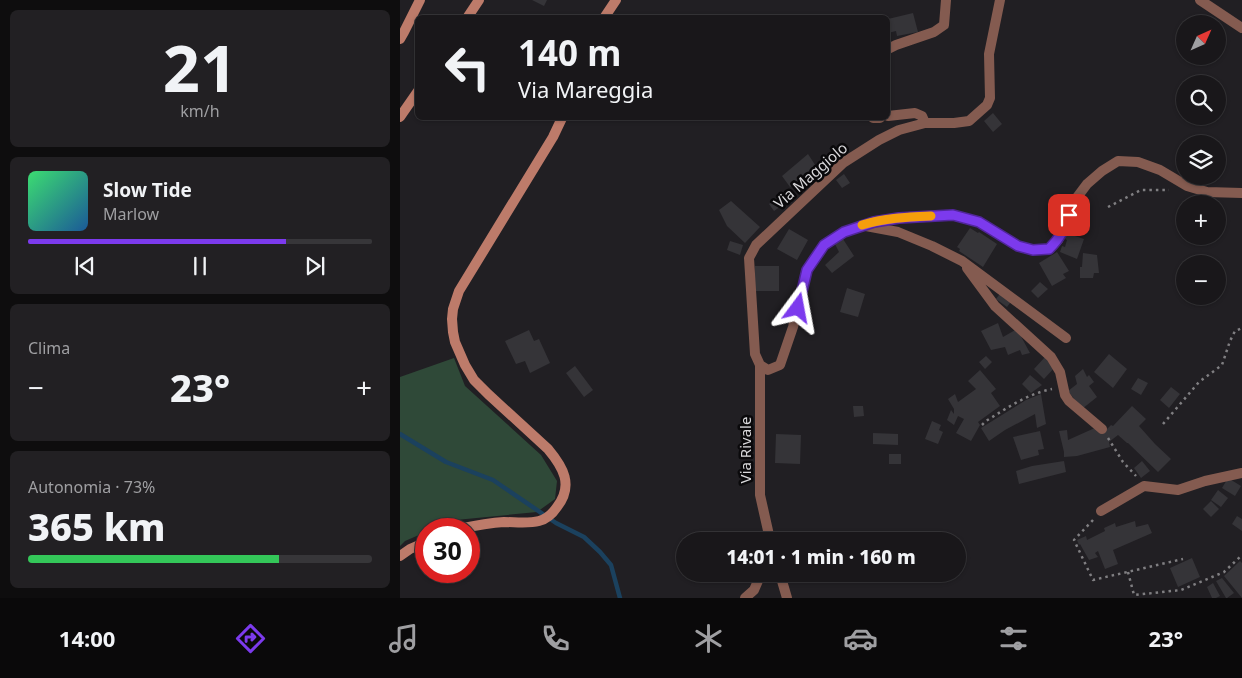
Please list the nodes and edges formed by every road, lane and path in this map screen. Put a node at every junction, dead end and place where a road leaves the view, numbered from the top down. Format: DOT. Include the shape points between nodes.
graph roads {
  1 [pos="420,0"];
  2 [pos="479,0"];
  3 [pos="616,0"];
  4 [pos="946,0"];
  5 [pos="1000,0"];
  6 [pos="1200,0"];
  7 [pos="469,15"];
  8 [pos="606,15"];
  9 [pos="1242,28"];
  10 [pos="400,39"];
  11 [pos="890,48"];
  12 [pos="415,95"];
  13 [pos="890,116"];
  14 [pos="400,117"];
  15 [pos="561,120"];
  16 [pos="925,123"];
  17 [pos="1187,186"];
  18 [pos="1242,193"];
  19 [pos="1108,208"];
  20 [pos="860,226"];
  21 [pos="962,261"];
  22 [pos="1242,328"];
  23 [pos="1066,338"];
  24 [pos="760,365"];
  25 [pos="1064,386"];
  26 [pos="1163,424"];
  27 [pos="982,425"];
  28 [pos="1102,429"];
  29 [pos="1242,473"];
  30 [pos="1144,486"];
  31 [pos="1101,511"];
  32 [pos="480,526"];
  33 [pos="768,532"];
  34 [pos="415,547"];
  35 [pos="1242,555"];
  36 [pos="400,556"];
  37 [pos="1183,559"];
  38 [pos="1128,572"];
  39 [pos="758,582"];
  40 [pos="782,582"];
  41 [pos="745,598"];
  42 [pos="786,598"];
  1 -- 10 [label="main road"];
  2 -- 7 [label="main road"];
  3 -- 8 [label="main road"];
  4 -- 11 [label="street" via="944,25 934,32"];
  5 -- 16 [label="street, Via Maggiolo" via="989,54 990,98 987,105 969,121"];
  6 -- 9 [label="street"];
  12 -- 14 [label="main road"];
  13 -- 16 [label="street" via="915,114 922,116"];
  15 -- 32 [label="main road" via="460,291 452,319 455,342 474,380 548,449 564,472 566,486 563,499 547,518"];
  16 -- 24 [label="street, Via Maggiolo" via="899,130 844,162 756,245 749,258 755,354"];
  17 -- 18 [label="street" via="1207,192"];
  17 -- 19 [label="path" via="1165,191 1141,190"];
  17 -- 20 [label="street" via="1138,162 1118,161 1087,184 1072,204 1058,240 1049,249 1033,250 1018,246 979,222 953,215 899,218"];
  20 -- 21 [label="street" via="898,232"];
  20 -- 24 [label="street" via="824,245 807,270 780,365 768,370"];
  21 -- 23 [label="street"];
  21 -- 25 [label="street" via="995,306 1051,357"];
  22 -- 26 [label="path" via="1235,331 1222,365 1199,382"];
  24 -- 33 [label="street, Via Rivale" via="760,495"];
  25 -- 27 [label="path" via="1025,398"];
  25 -- 28 [label="street" via="1069,401"];
  28 -- 30 [label="path" via="1123,462"];
  29 -- 30 [label="street" via="1178,490"];
  30 -- 31 [label="street"];
  31 -- 38 [label="path" via="1074,540 1093,580"];
  34 -- 36 [label="main road"];
  35 -- 38 [label="path" via="1224,572 1181,590 1134,595"];
  37 -- 38 [label="path"];
  39 -- 41 [label="street"];
  40 -- 42 [label="street"];
}
